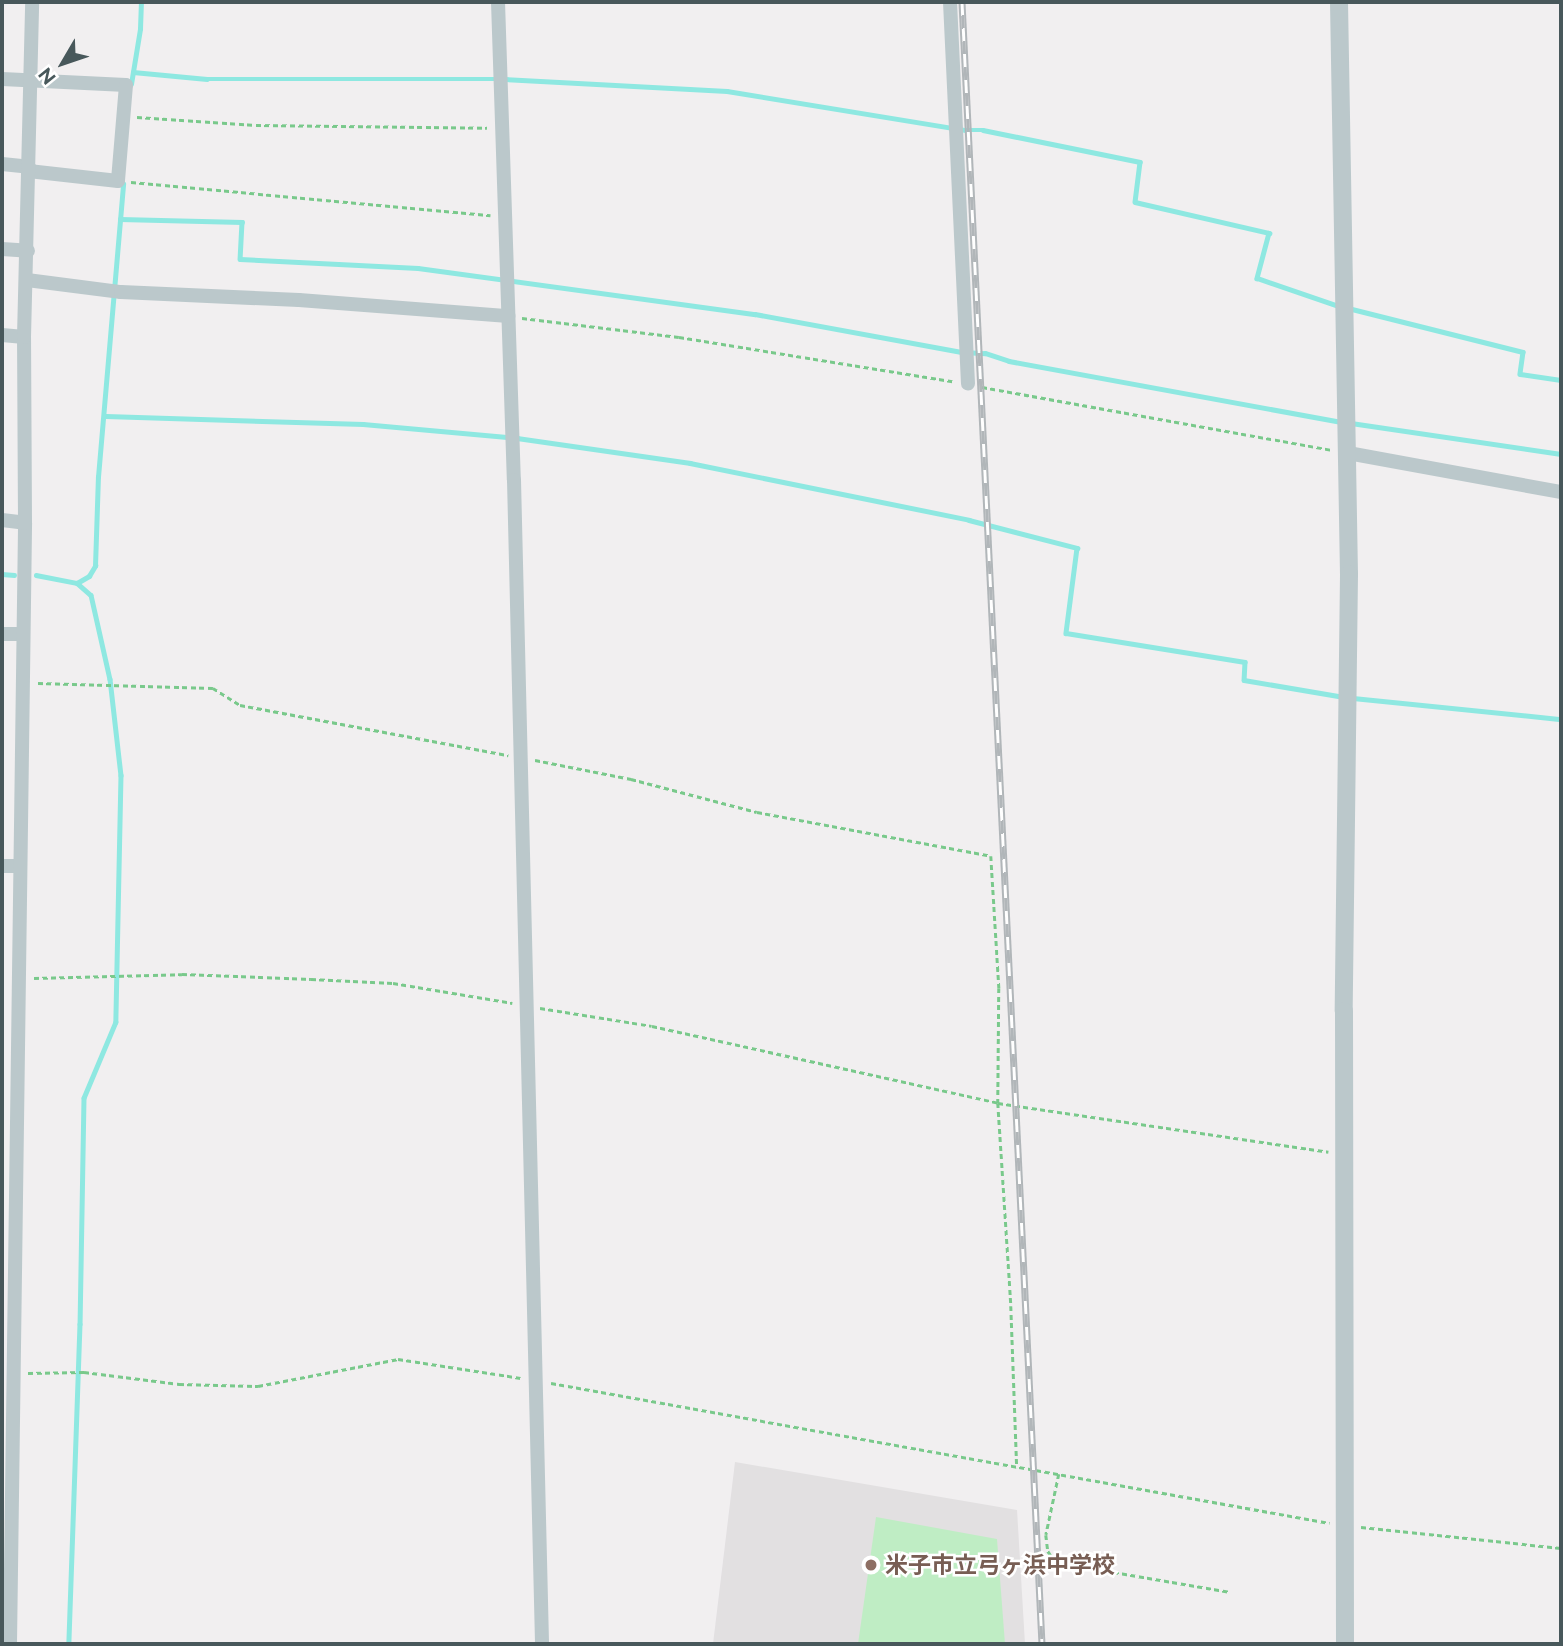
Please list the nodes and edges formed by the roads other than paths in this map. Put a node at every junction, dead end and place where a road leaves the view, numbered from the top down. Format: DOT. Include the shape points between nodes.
graph roads {
  1 [pos="32,2"];
  2 [pos="498,2"];
  3 [pos="950,2"];
  4 [pos="1339,2"];
  5 [pos="2,79"];
  6 [pos="31,81"];
  7 [pos="2,164"];
  8 [pos="29,169"];
  9 [pos="2,249"];
  10 [pos="28,251"];
  11 [pos="27,280"];
  12 [pos="508,316"];
  13 [pos="2,335"];
  14 [pos="24,337"];
  15 [pos="968,384"];
  16 [pos="1348,453"];
  17 [pos="1561,492"];
  18 [pos="2,520"];
  19 [pos="25,523"];
  20 [pos="2,634"];
  21 [pos="23,634"];
  22 [pos="2,866"];
  23 [pos="18,866"];
  24 [pos="17,978"];
  25 [pos="2,979"];
  26 [pos="9,1139"];
  27 [pos="9,1218"];
  28 [pos="8,1373"];
  29 [pos="6,1549"];
  30 [pos="10,1644"];
  31 [pos="542,1644"];
  32 [pos="1345,1644"];
  1 -- 6 [label="street"];
  2 -- 12 [label="street"];
  3 -- 15 [label="street"];
  4 -- 16 [label="street"];
  5 -- 6 [label="street"];
  6 -- 8 [label="street"];
  6 -- 8 [label="street" via="126,85 118,181"];
  7 -- 8 [label="street"];
  8 -- 10 [label="street"];
  9 -- 10 [label="street"];
  10 -- 11 [label="street"];
  11 -- 12 [label="street" via="145,293"];
  11 -- 14 [label="street"];
  12 -- 31 [label="street"];
  13 -- 14 [label="street"];
  14 -- 19 [label="street"];
  16 -- 17 [label="street"];
  16 -- 32 [label="street"];
  18 -- 19 [label="street"];
  19 -- 21 [label="street"];
  20 -- 21 [label="street"];
  21 -- 23 [label="street"];
  22 -- 23 [label="street"];
  23 -- 24 [label="street"];
  24 -- 25 [label="street"];
  24 -- 26 [label="street"];
  26 -- 27 [label="street"];
  27 -- 28 [label="street"];
  28 -- 29 [label="street"];
  29 -- 30 [label="street"];
}
